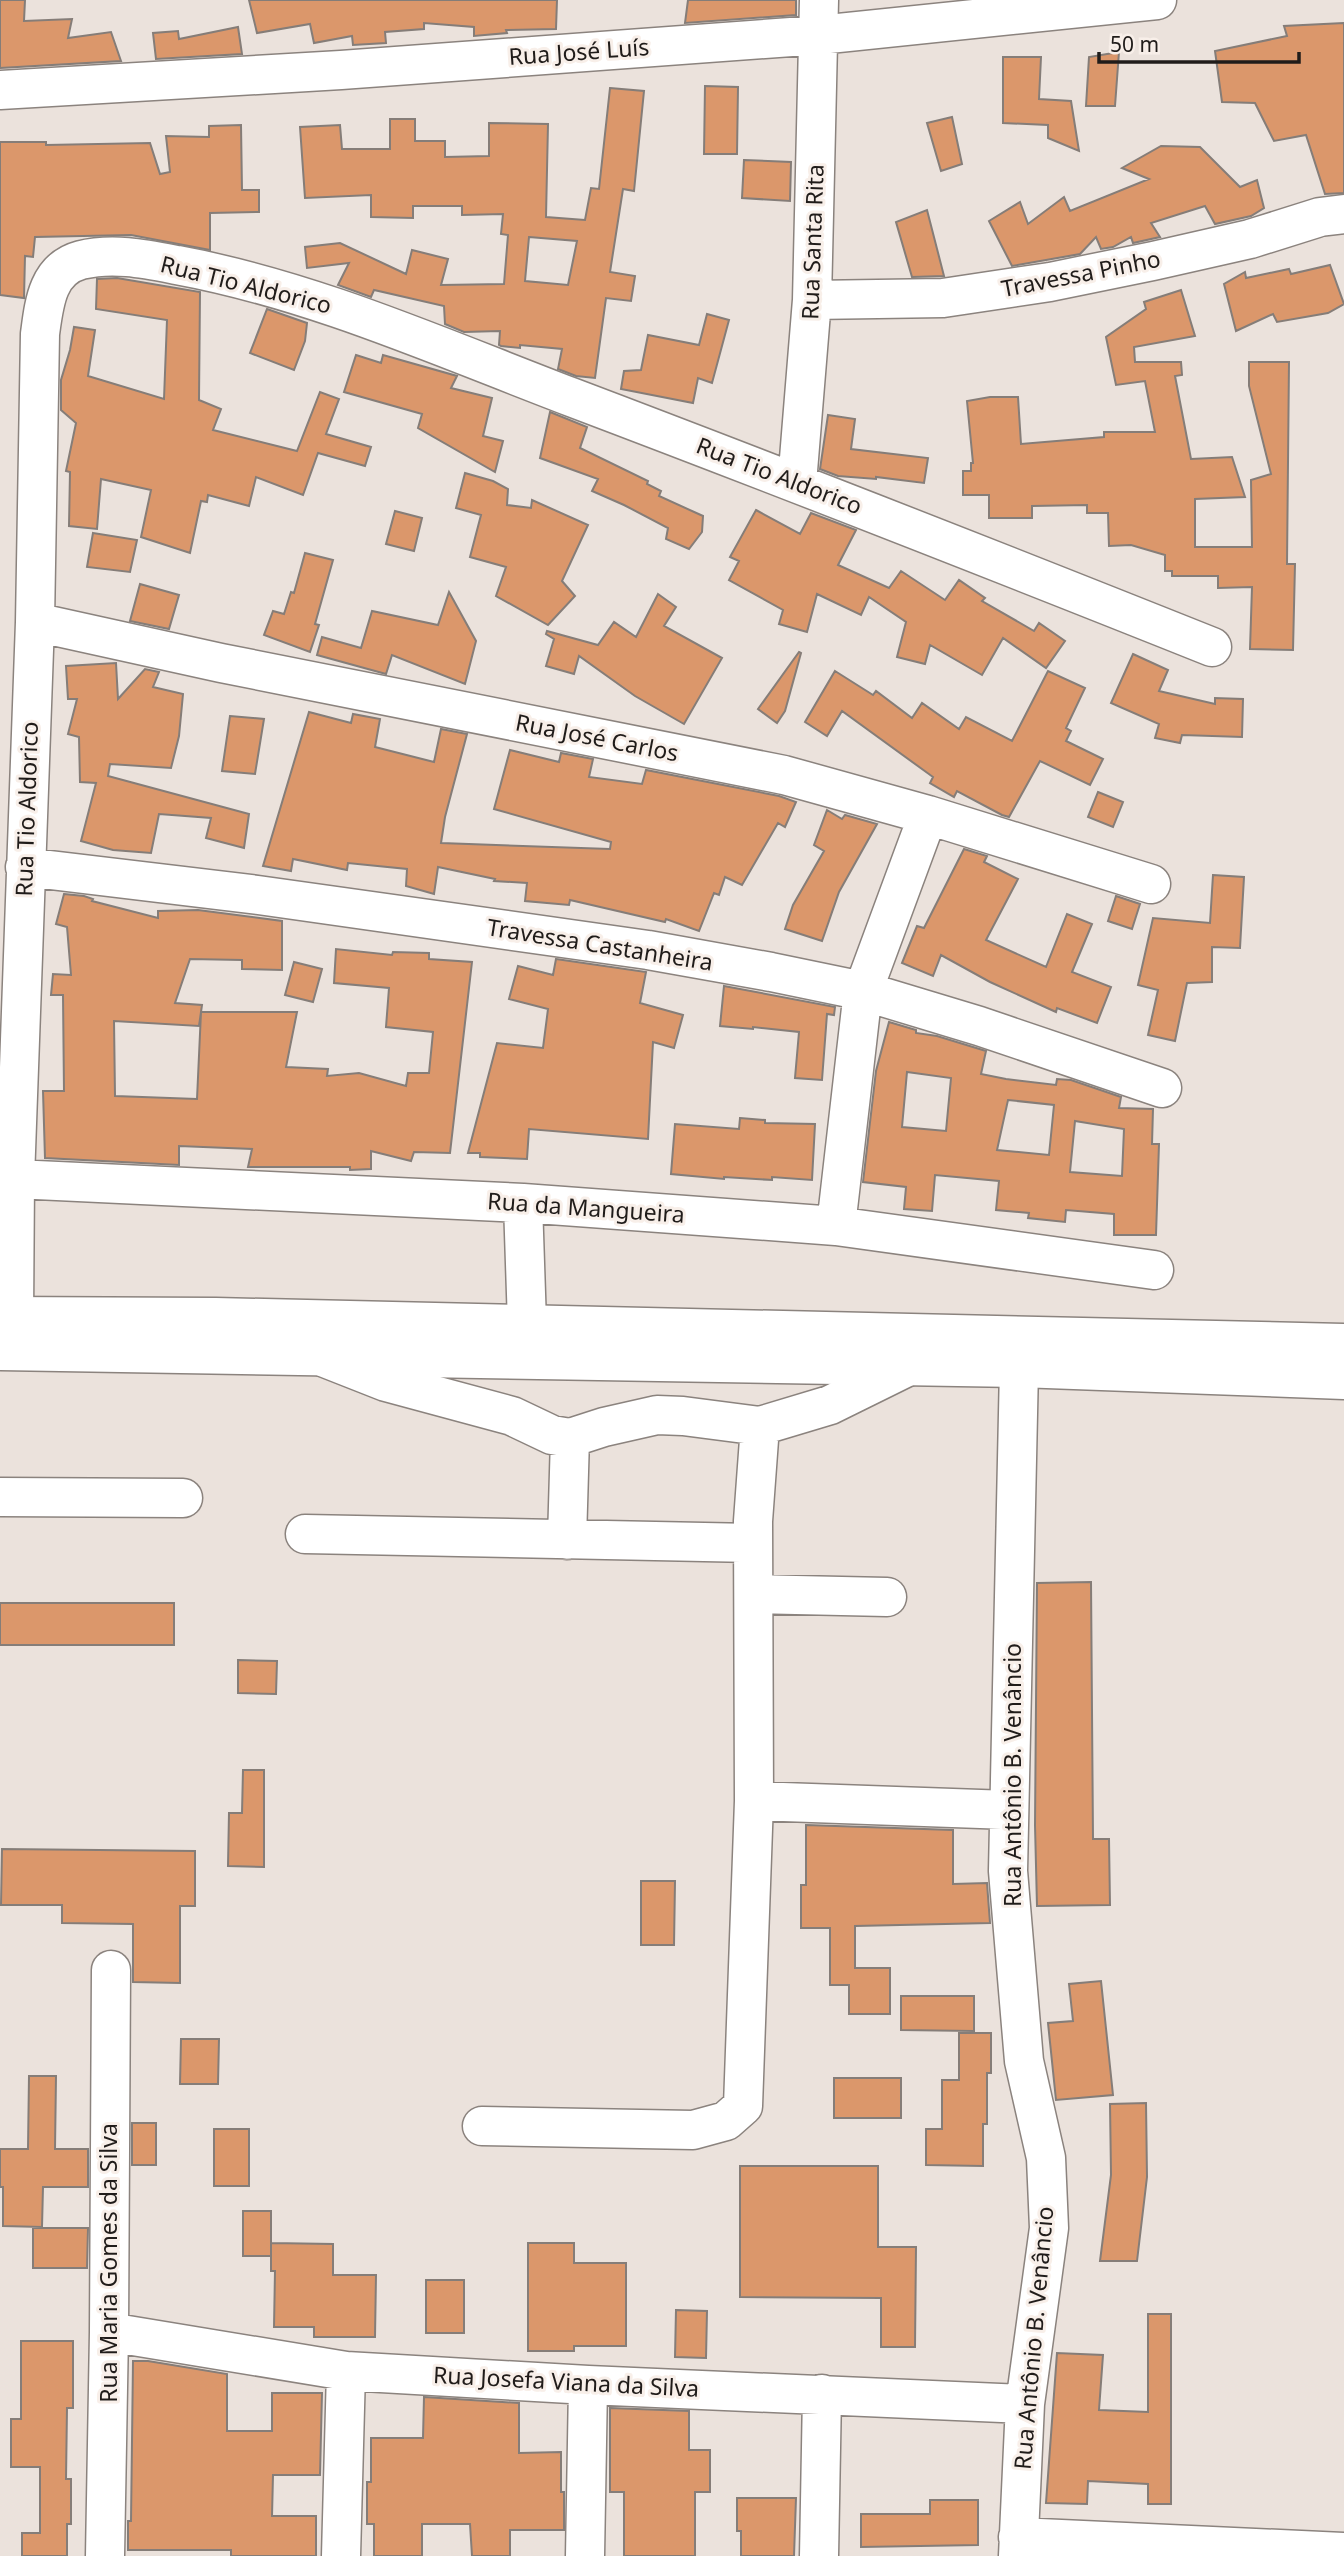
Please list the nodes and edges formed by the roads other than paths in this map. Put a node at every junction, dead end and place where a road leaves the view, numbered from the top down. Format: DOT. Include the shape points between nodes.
graph roads {
  1 [pos="1157,0"];
  2 [pos="818,17"];
  3 [pos="0,90"];
  4 [pos="1344,214"];
  5 [pos="812,300"];
  6 [pos="797,482"];
  7 [pos="35,622"];
  8 [pos="1212,647"];
  9 [pos="928,815"];
  10 [pos="25,867"];
  11 [pos="1152,884"];
  12 [pos="863,991"];
  13 [pos="1161,1088"];
  14 [pos="15,1178"];
  15 [pos="523,1203"];
  16 [pos="836,1226"];
  17 [pos="1154,1270"];
  18 [pos="7,1316"];
  19 [pos="527,1324"];
  20 [pos="1344,1343"];
  21 [pos="0,1351"];
  22 [pos="322,1357"];
  23 [pos="909,1366"];
  24 [pos="1019,1368"];
  25 [pos="1344,1380"];
  26 [pos="760,1426"];
  27 [pos="570,1438"];
  28 [pos="0,1497"];
  29 [pos="183,1498"];
  30 [pos="305,1534"];
  31 [pos="566,1540"];
  32 [pos="753,1543"];
  33 [pos="754,1594"];
  34 [pos="887,1597"];
  35 [pos="754,1801"];
  36 [pos="1009,1810"];
  37 [pos="111,1970"];
  38 [pos="482,2126"];
  39 [pos="109,2332"];
  40 [pos="346,2371"];
  41 [pos="588,2385"];
  42 [pos="822,2394"];
  43 [pos="1025,2404"];
  44 [pos="1018,2546"];
  45 [pos="1344,2552"];
  46 [pos="105,2556"];
  47 [pos="341,2556"];
  48 [pos="585,2556"];
  49 [pos="819,2556"];
  1 -- 2 [label="main road, Rua José Luís"];
  2 -- 3 [label="main road, Rua José Luís" via="341,70"];
  2 -- 5 [label="main road, Rua Santa Rita"];
  4 -- 5 [label="main road, Travessa Pinho" via="1050,282 943,298"];
  5 -- 6 [label="main road, Rua Santa Rita"];
  6 -- 7 [label="main road, Rua Tio Aldorico" via="334,307 213,272 134,257 80,261 54,278 44,301"];
  6 -- 8 [label="main road, Rua Tio Aldorico"];
  7 -- 9 [label="main road, Rua José Carlos" via="784,775"];
  7 -- 10 [label="main road, Rua Tio Aldorico"];
  9 -- 11 [label="main road, Rua José Carlos"];
  9 -- 12 [label="main road"];
  10 -- 12 [label="main road, Travessa Castanheira" via="648,950"];
  10 -- 14 [label="main road, Rua Tio Aldorico"];
  12 -- 13 [label="main road, Travessa Castanheira"];
  12 -- 16 [label="main road"];
  14 -- 15 [label="main road, Rua da Mangueira"];
  14 -- 18 [label="main road, Rua Tio Aldorico"];
  15 -- 16 [label="main road, Rua da Mangueira"];
  15 -- 19 [label="main road"];
  16 -- 17 [label="main road, Rua da Mangueira"];
  18 -- 19 [label="main road"];
  19 -- 20 [label="main road"];
  21 -- 22 [label="main road"];
  22 -- 23 [label="main road"];
  22 -- 27 [label="main road" via="386,1382 513,1416 552,1435"];
  23 -- 24 [label="main road"];
  23 -- 26 [label="main road" via="830,1405"];
  24 -- 25 [label="main road"];
  24 -- 36 [label="main road, Rua Antônio B. Venâncio"];
  26 -- 27 [label="main road" via="657,1415"];
  26 -- 32 [label="main road"];
  27 -- 31 [label="main road"];
  28 -- 29 [label="main road"];
  30 -- 31 [label="main road"];
  31 -- 32 [label="main road"];
  32 -- 33 [label="main road"];
  33 -- 34 [label="main road"];
  33 -- 35 [label="main road"];
  35 -- 36 [label="main road"];
  35 -- 38 [label="main road" via="743,2106 726,2121 692,2130"];
  36 -- 43 [label="main road, Rua Antônio B. Venâncio" via="1008,1871 1024,2062 1046,2158 1049,2228"];
  37 -- 39 [label="main road, Rua Maria Gomes da Silva"];
  39 -- 40 [label="main road, Rua Josefa Viana da Silva"];
  39 -- 46 [label="main road, Rua Maria Gomes da Silva"];
  40 -- 41 [label="main road, Rua Josefa Viana da Silva"];
  40 -- 47 [label="main road"];
  41 -- 42 [label="main road, Rua Josefa Viana da Silva"];
  41 -- 48 [label="main road"];
  42 -- 43 [label="main road, Rua Josefa Viana da Silva"];
  42 -- 49 [label="main road"];
  43 -- 44 [label="main road, Rua Antônio B. Venâncio"];
  44 -- 45 [label="main road"];
}
